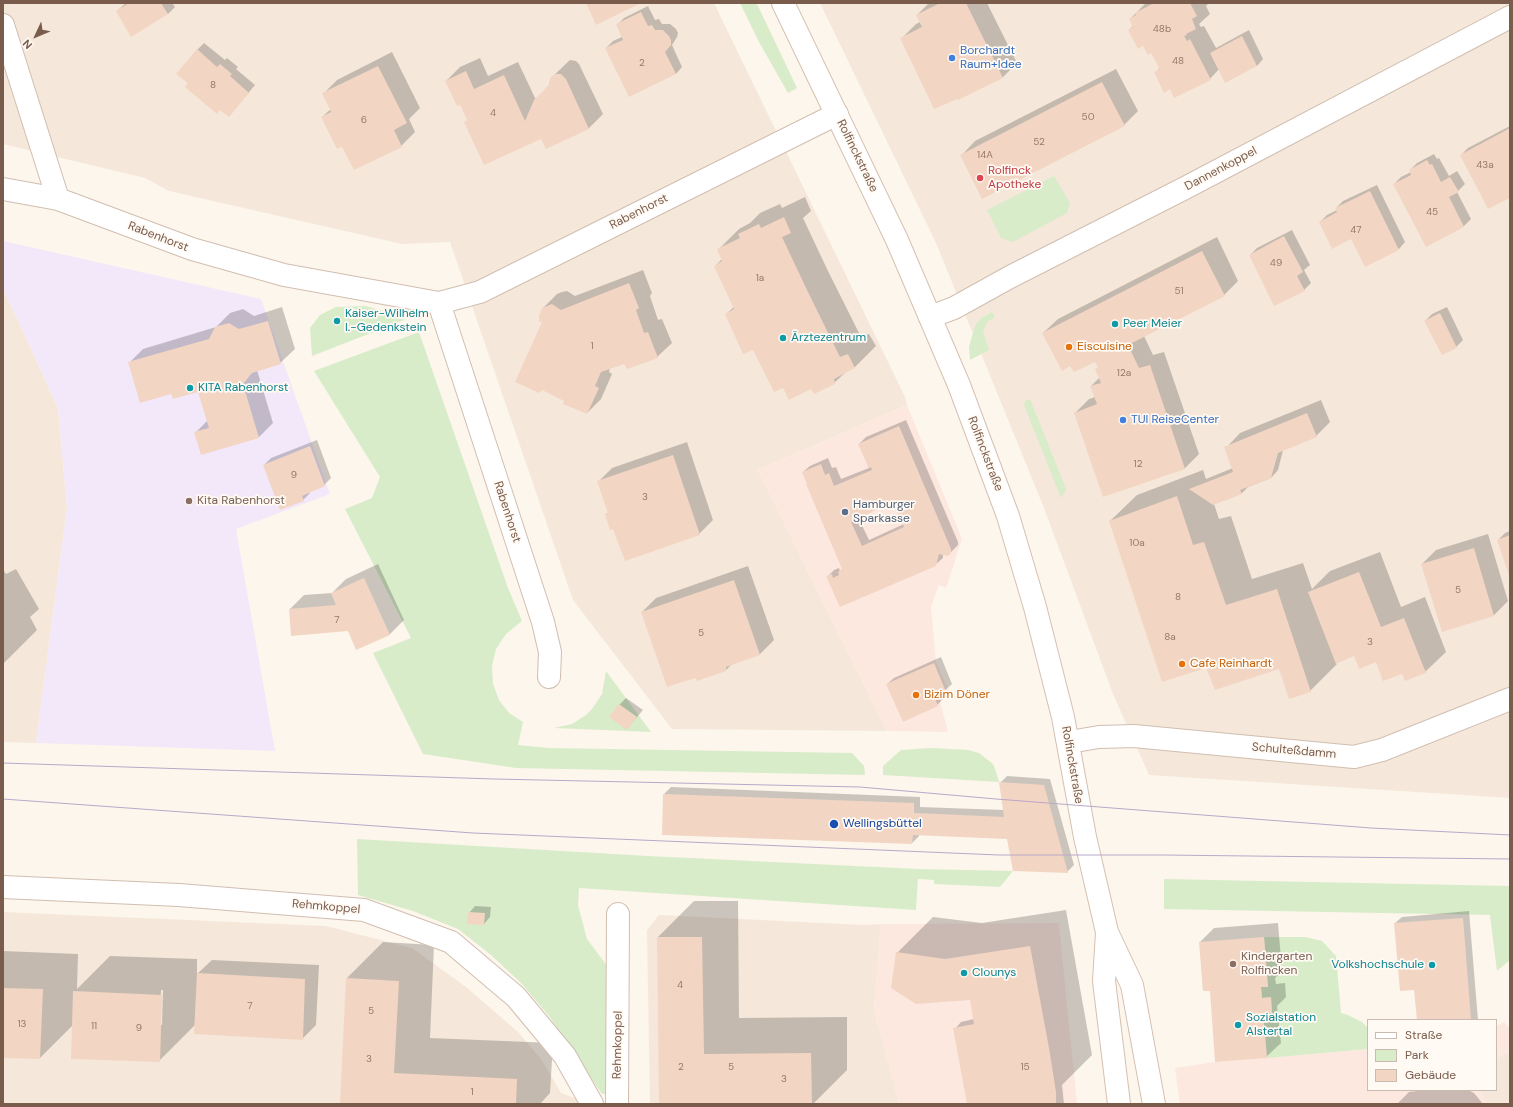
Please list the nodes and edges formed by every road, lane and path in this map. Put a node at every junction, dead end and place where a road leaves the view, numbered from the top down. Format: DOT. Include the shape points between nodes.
graph roads {
  1 [pos="783,3"];
  2 [pos="1510,17"];
  3 [pos="3,25"];
  4 [pos="837,114"];
  5 [pos="3,189"];
  6 [pos="58,199"];
  7 [pos="439,303"];
  8 [pos="930,317"];
  9 [pos="548,677"];
  10 [pos="1510,699"];
  11 [pos="1069,742"];
  12 [pos="3,887"];
  13 [pos="618,914"];
  14 [pos="1107,932"];
  15 [pos="592,1104"];
  16 [pos="617,1104"];
  17 [pos="1119,1104"];
  18 [pos="1154,1104"];
  1 -- 4 [label="street, Rolfinckstraße"];
  2 -- 8 [label="street, Dannenkoppel" via="954,308"];
  3 -- 6 [label="street"];
  4 -- 7 [label="street, Rabenhorst" via="480,292"];
  4 -- 8 [label="street, Rolfinckstraße" via="897,240"];
  5 -- 6 [label="street, Rabenhorst"];
  6 -- 7 [label="street, Rabenhorst" via="192,249 276,273"];
  7 -- 9 [label="street, Rabenhorst" via="543,622 550,652"];
  8 -- 11 [label="street, Rolfinckstraße" via="959,385 1008,516 1035,607"];
  10 -- 11 [label="street, Schulteßdamm" via="1382,750 1354,757 1122,736"];
  11 -- 14 [label="street, Rolfinckstraße" via="1085,837"];
  12 -- 15 [label="street, Rehmkoppel" via="178,895 364,910 452,942 516,997 565,1056"];
  13 -- 16 [label="street, Rehmkoppel"];
  14 -- 17 [label="street, Rolfinckstraße" via="1104,981"];
  14 -- 18 [label="street, Rolfinckstraße" via="1132,985"];
}
